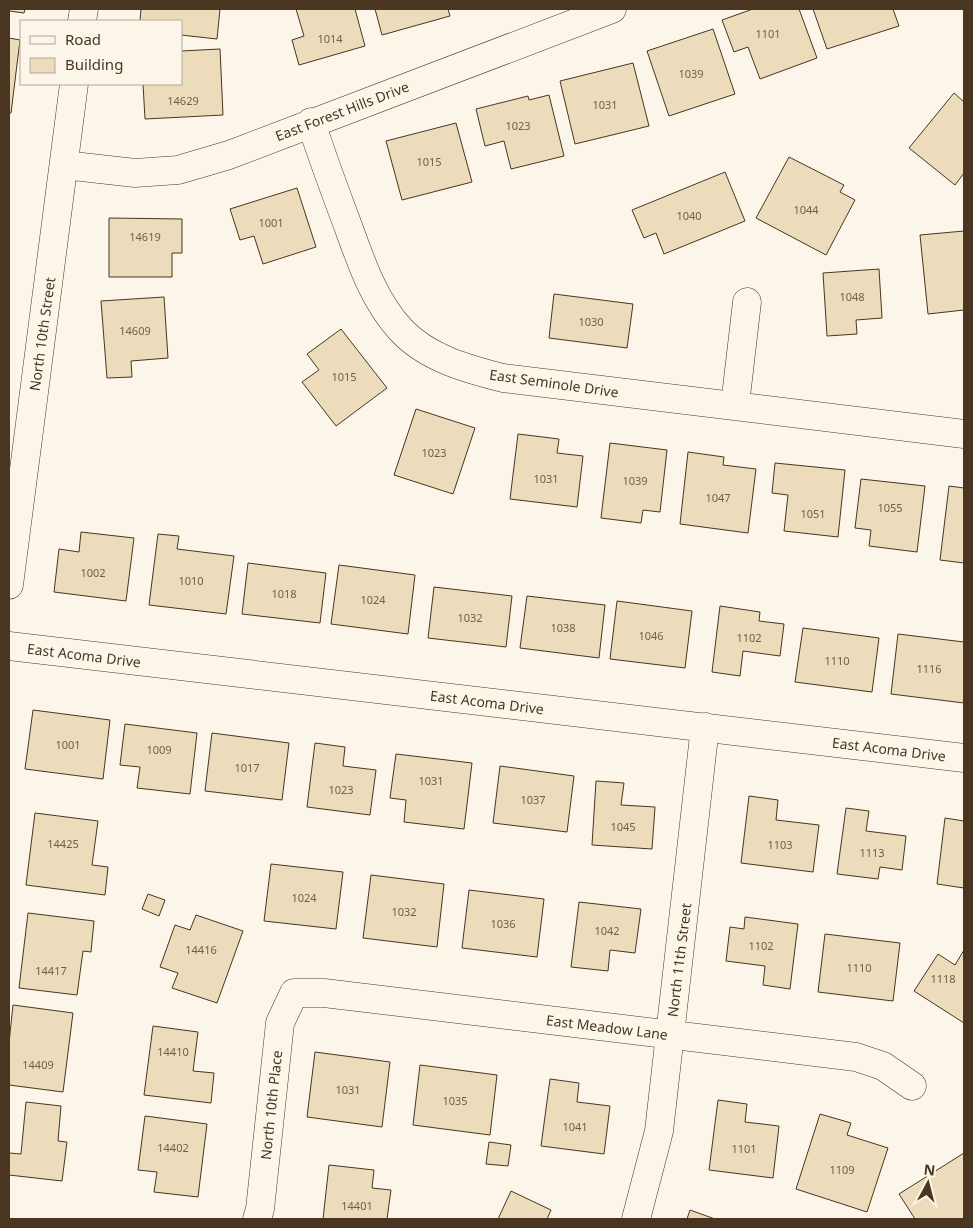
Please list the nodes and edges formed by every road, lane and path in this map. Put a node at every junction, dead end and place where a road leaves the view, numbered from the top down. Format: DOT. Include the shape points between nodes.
graph roads {
  1 [pos="612,9"];
  2 [pos="74,85"];
  3 [pos="311,122"];
  4 [pos="64,165"];
  5 [pos="747,302"];
  6 [pos="735,405"];
  7 [pos="964,434"];
  8 [pos="9,585"];
  9 [pos="9,646"];
  10 [pos="705,727"];
  11 [pos="964,758"];
  12 [pos="294,993"];
  13 [pos="670,1035"];
  14 [pos="912,1086"];
  15 [pos="257,1219"];
  16 [pos="636,1219"];
  1 -- 3 [label="street, East Forest Hills Drive"];
  2 -- 4 [label="street, North 10th Street"];
  3 -- 4 [label="street, East Forest Hills Drive" via="229,155 178,170 135,173"];
  3 -- 6 [label="street, East Seminole Drive" via="366,275 402,330 433,354 462,368 502,378"];
  4 -- 8 [label="street, North 10th Street"];
  5 -- 6 [label="street"];
  6 -- 7 [label="street, East Seminole Drive"];
  9 -- 10 [label="street, East Acoma Drive"];
  10 -- 11 [label="street, East Acoma Drive"];
  10 -- 13 [label="street, North 11th Street"];
  12 -- 13 [label="street, East Meadow Lane" via="324,992"];
  12 -- 15 [label="street, North 10th Place" via="280,1023"];
  13 -- 14 [label="street, East Meadow Lane" via="856,1057 883,1066"];
  13 -- 16 [label="street, North 11th Street" via="659,1131"];
}
